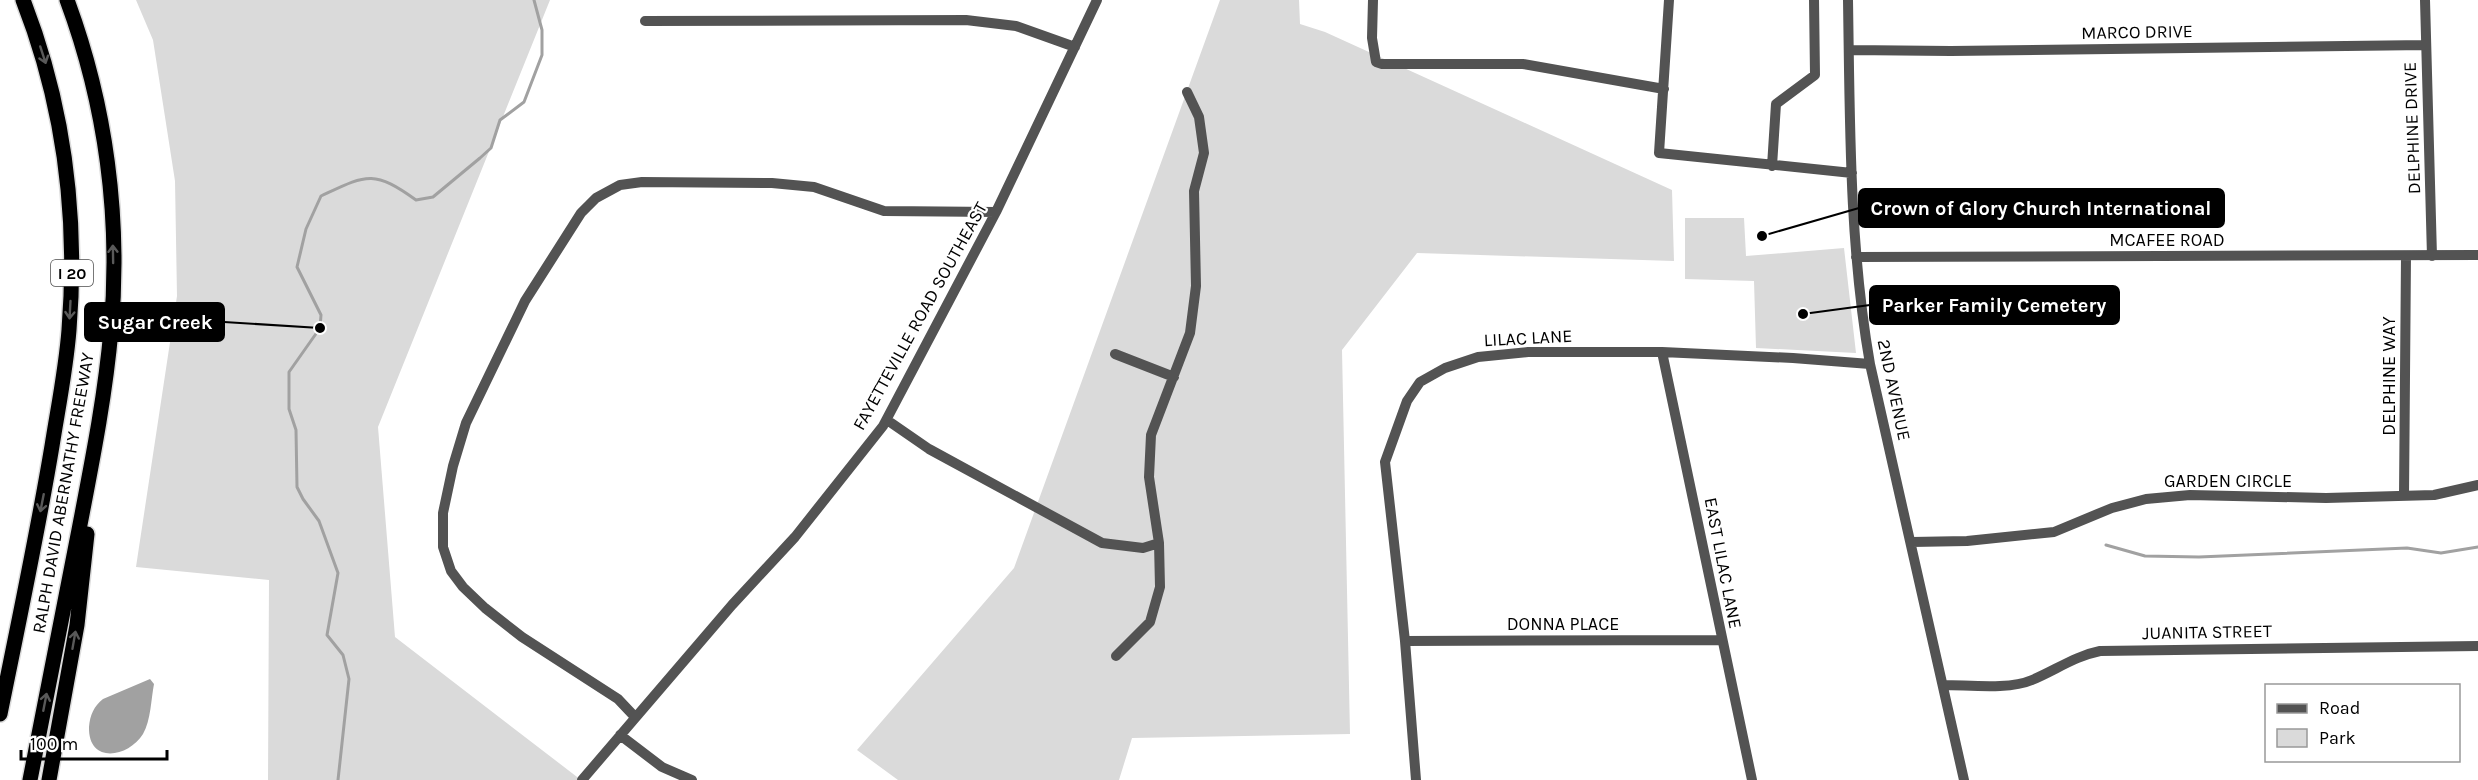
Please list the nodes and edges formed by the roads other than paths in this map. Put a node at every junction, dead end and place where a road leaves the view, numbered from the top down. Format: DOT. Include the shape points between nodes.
graph roads {
  1 [pos="23,0"];
  2 [pos="67,0"];
  3 [pos="1097,0"];
  4 [pos="1372,0"];
  5 [pos="1669,0"];
  6 [pos="1814,0"];
  7 [pos="1848,0"];
  8 [pos="2425,0"];
  9 [pos="645,21"];
  10 [pos="2426,45"];
  11 [pos="1075,46"];
  12 [pos="1849,50"];
  13 [pos="1664,89"];
  14 [pos="1187,92"];
  15 [pos="1772,166"];
  16 [pos="1852,173"];
  17 [pos="996,212"];
  18 [pos="2478,255"];
  19 [pos="2406,256"];
  20 [pos="2432,256"];
  21 [pos="1856,257"];
  22 [pos="1662,352"];
  23 [pos="1115,354"];
  24 [pos="1870,364"];
  25 [pos="1174,377"];
  26 [pos="103,396"];
  27 [pos="887,420"];
  28 [pos="2478,484"];
  29 [pos="2404,496"];
  30 [pos="1912,542"];
  31 [pos="1159,543"];
  32 [pos="33,549"];
  33 [pos="1722,640"];
  34 [pos="1405,641"];
  35 [pos="2478,646"];
  36 [pos="1116,656"];
  37 [pos="0,662"];
  38 [pos="1944,685"];
  39 [pos="0,714"];
  40 [pos="635,717"];
  41 [pos="620,735"];
  42 [pos="30,780"];
  43 [pos="49,780"];
  44 [pos="582,780"];
  45 [pos="692,780"];
  46 [pos="1416,780"];
  47 [pos="1752,780"];
  48 [pos="1964,780"];
  1 -- 32 [label="highway, RALPH DAVID ABERNATHY FREEWAY / I 20, one-way" via="56,105 69,188 71,232 69,330"];
  26 -- 2 [label="highway, RALPH DAVID ABERNATHY FREEWAY / I 20, one-way" via="114,277 112,206 91,75"];
  3 -- 11 [label="street, FAYETTEVILLE ROAD SOUTHEAST"];
  4 -- 13 [label="street" via="1373,52 1382,64 1523,64"];
  5 -- 13 [label="street"];
  6 -- 15 [label="street" via="1815,75 1776,104"];
  7 -- 12 [label="street, 2ND AVENUE"];
  8 -- 10 [label="street, DELPHINE DRIVE"];
  9 -- 11 [label="street" via="966,20 1016,26"];
  10 -- 12 [label="street, MARCO DRIVE"];
  10 -- 20 [label="street, DELPHINE DRIVE"];
  11 -- 17 [label="street, FAYETTEVILLE ROAD SOUTHEAST"];
  12 -- 16 [label="street, 2ND AVENUE"];
  13 -- 15 [label="street" via="1659,153"];
  14 -- 25 [label="street" via="1199,117 1204,153 1194,191 1196,286 1190,333"];
  15 -- 16 [label="street"];
  16 -- 21 [label="street, 2ND AVENUE"];
  17 -- 27 [label="street, FAYETTEVILLE ROAD SOUTHEAST"];
  17 -- 40 [label="street" via="884,211 814,187 772,183 642,182 620,185 596,198 581,213 525,300 466,423 443,513 443,547 451,571 485,608 522,637 618,699"];
  18 -- 20 [label="street, MCAFEE ROAD"];
  19 -- 20 [label="street, MCAFEE ROAD"];
  19 -- 21 [label="street, MCAFEE ROAD"];
  19 -- 29 [label="street, DELPHINE WAY"];
  21 -- 24 [label="street, 2ND AVENUE"];
  22 -- 24 [label="street, LILAC LANE"];
  22 -- 33 [label="street, EAST LILAC LANE"];
  22 -- 34 [label="street, LILAC LANE" via="1528,352 1478,357 1420,382 1407,401 1385,462"];
  23 -- 25 [label="street"];
  24 -- 30 [label="street, 2ND AVENUE"];
  25 -- 31 [label="street" via="1151,435 1149,477"];
  42 -- 26 [label="highway, RALPH DAVID ABERNATHY FREEWAY / I 20, one-way"];
  43 -- 26 [label="highway, one-way" via="77,625"];
  27 -- 31 [label="street" via="929,449 1102,543 1143,548"];
  27 -- 40 [label="street, FAYETTEVILLE ROAD SOUTHEAST" via="795,537"];
  28 -- 29 [label="street, GARDEN CIRCLE" via="2434,495"];
  29 -- 30 [label="street, GARDEN CIRCLE" via="2190,495 2146,499 2112,508 2054,532"];
  30 -- 38 [label="street, 2ND AVENUE"];
  31 -- 36 [label="street" via="1160,587 1150,622"];
  32 -- 37 [label="highway"];
  32 -- 39 [label="highway, RALPH DAVID ABERNATHY FREEWAY / I 20"];
  33 -- 34 [label="street, DONNA PLACE"];
  33 -- 47 [label="street, EAST LILAC LANE"];
  34 -- 46 [label="street, LILAC LANE"];
  35 -- 38 [label="street, JUANITA STREET" via="2100,651 2080,655 2030,681"];
  38 -- 48 [label="street, 2ND AVENUE"];
  40 -- 41 [label="street, FAYETTEVILLE ROAD SOUTHEAST"];
  41 -- 44 [label="street, FAYETTEVILLE ROAD SOUTHEAST"];
  41 -- 45 [label="street" via="662,767"];
}
